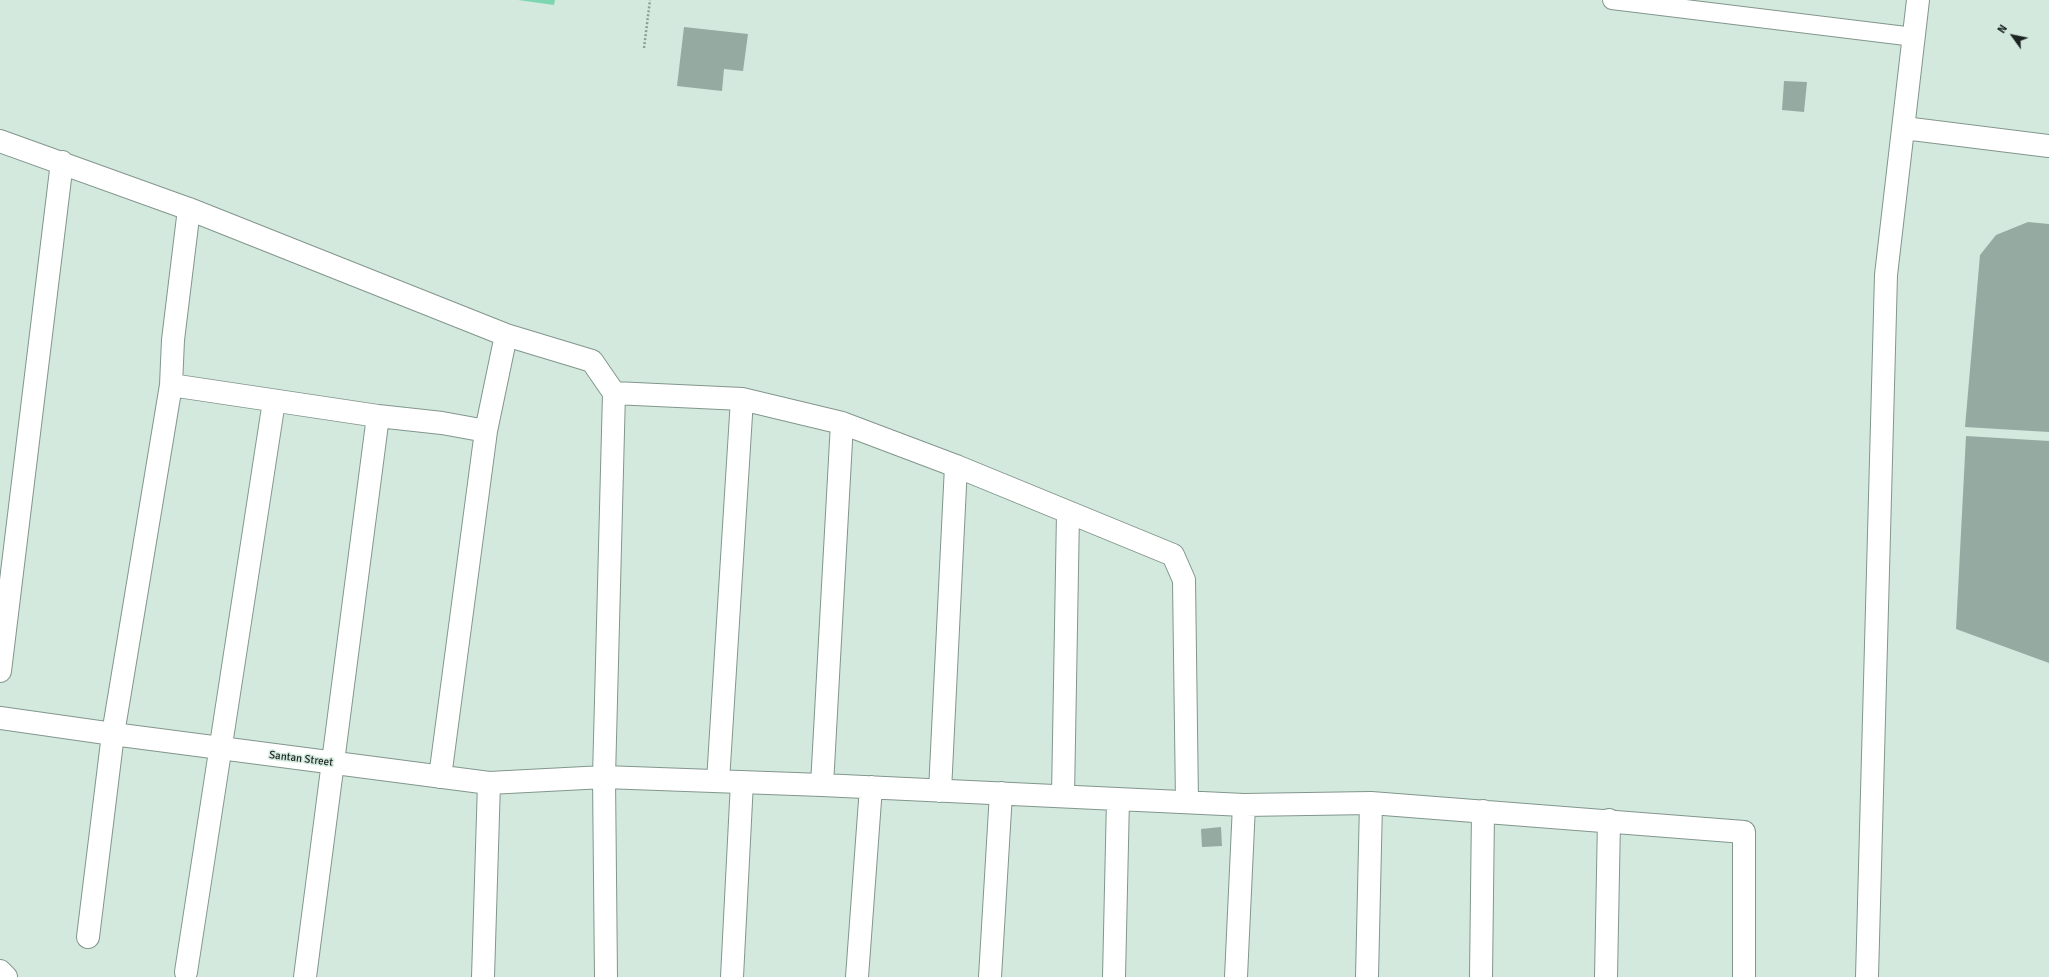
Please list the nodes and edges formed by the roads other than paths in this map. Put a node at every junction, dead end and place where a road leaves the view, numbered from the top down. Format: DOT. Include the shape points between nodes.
graph roads {
  1 [pos="1616,0"];
  2 [pos="1918,0"];
  3 [pos="1914,37"];
  4 [pos="1904,128"];
  5 [pos="0,140"];
  6 [pos="2049,146"];
  7 [pos="62,162"];
  8 [pos="189,209"];
  9 [pos="506,334"];
  10 [pos="171,385"];
  11 [pos="614,393"];
  12 [pos="742,399"];
  13 [pos="274,400"];
  14 [pos="378,416"];
  15 [pos="842,423"];
  16 [pos="486,431"];
  17 [pos="956,466"];
  18 [pos="1068,512"];
  19 [pos="0,671"];
  20 [pos="0,718"];
  21 [pos="112,734"];
  22 [pos="221,749"];
  23 [pos="331,763"];
  24 [pos="440,777"];
  25 [pos="604,777"];
  26 [pos="718,781"];
  27 [pos="742,782"];
  28 [pos="489,783"];
  29 [pos="822,785"];
  30 [pos="871,787"];
  31 [pos="940,791"];
  32 [pos="1001,793"];
  33 [pos="1063,796"];
  34 [pos="1118,799"];
  35 [pos="1187,802"];
  36 [pos="1371,803"];
  37 [pos="1244,805"];
  38 [pos="1483,811"];
  39 [pos="1609,820"];
  40 [pos="88,937"];
  41 [pos="0,971"];
  42 [pos="186,972"];
  43 [pos="6,977"];
  44 [pos="305,977"];
  45 [pos="483,977"];
  46 [pos="606,977"];
  47 [pos="732,977"];
  48 [pos="857,977"];
  49 [pos="990,977"];
  50 [pos="1114,977"];
  51 [pos="1236,977"];
  52 [pos="1367,977"];
  53 [pos="1481,977"];
  54 [pos="1606,977"];
  55 [pos="1744,977"];
  56 [pos="1867,977"];
  1 -- 3 [label="lane"];
  2 -- 3 [label="street"];
  3 -- 4 [label="street"];
  4 -- 6 [label="street"];
  4 -- 56 [label="street" via="1886,275"];
  5 -- 7 [label="street"];
  7 -- 8 [label="street"];
  7 -- 19 [label="street"];
  8 -- 9 [label="street"];
  8 -- 10 [label="street" via="173,340"];
  9 -- 11 [label="street" via="592,361"];
  9 -- 16 [label="street"];
  10 -- 13 [label="street"];
  10 -- 21 [label="street"];
  11 -- 12 [label="street"];
  11 -- 25 [label="street"];
  12 -- 15 [label="street"];
  12 -- 26 [label="street"];
  13 -- 14 [label="street"];
  13 -- 22 [label="street"];
  14 -- 16 [label="street"];
  14 -- 23 [label="street"];
  15 -- 17 [label="street"];
  15 -- 29 [label="street"];
  16 -- 24 [label="street"];
  17 -- 18 [label="street"];
  17 -- 31 [label="street"];
  18 -- 33 [label="street"];
  18 -- 35 [label="street" via="1173,555 1184,580"];
  20 -- 21 [label="street, Santan Street"];
  21 -- 22 [label="street, Santan Street"];
  21 -- 40 [label="street"];
  22 -- 23 [label="street, Santan Street"];
  22 -- 42 [label="street"];
  23 -- 24 [label="street, Santan Street"];
  23 -- 44 [label="street"];
  24 -- 28 [label="street, Santan Street"];
  25 -- 26 [label="street, Santan Street"];
  25 -- 28 [label="street, Santan Street"];
  25 -- 46 [label="street"];
  26 -- 27 [label="street, Santan Street"];
  27 -- 29 [label="street, Santan Street"];
  27 -- 47 [label="street"];
  28 -- 45 [label="street"];
  29 -- 30 [label="street, Santan Street"];
  30 -- 31 [label="street, Santan Street"];
  30 -- 48 [label="street"];
  31 -- 32 [label="street, Santan Street"];
  32 -- 33 [label="street, Santan Street"];
  32 -- 49 [label="street"];
  33 -- 34 [label="street, Santan Street"];
  34 -- 35 [label="street, Santan Street"];
  34 -- 50 [label="street"];
  35 -- 37 [label="street, Santan Street"];
  36 -- 37 [label="street, Santan Street"];
  36 -- 38 [label="street, Santan Street"];
  36 -- 52 [label="street"];
  37 -- 51 [label="street"];
  38 -- 39 [label="street, Santan Street"];
  38 -- 53 [label="street"];
  39 -- 54 [label="street"];
  39 -- 55 [label="street, Santan Street" via="1744,832"];
  41 -- 43 [label="street"];
}
